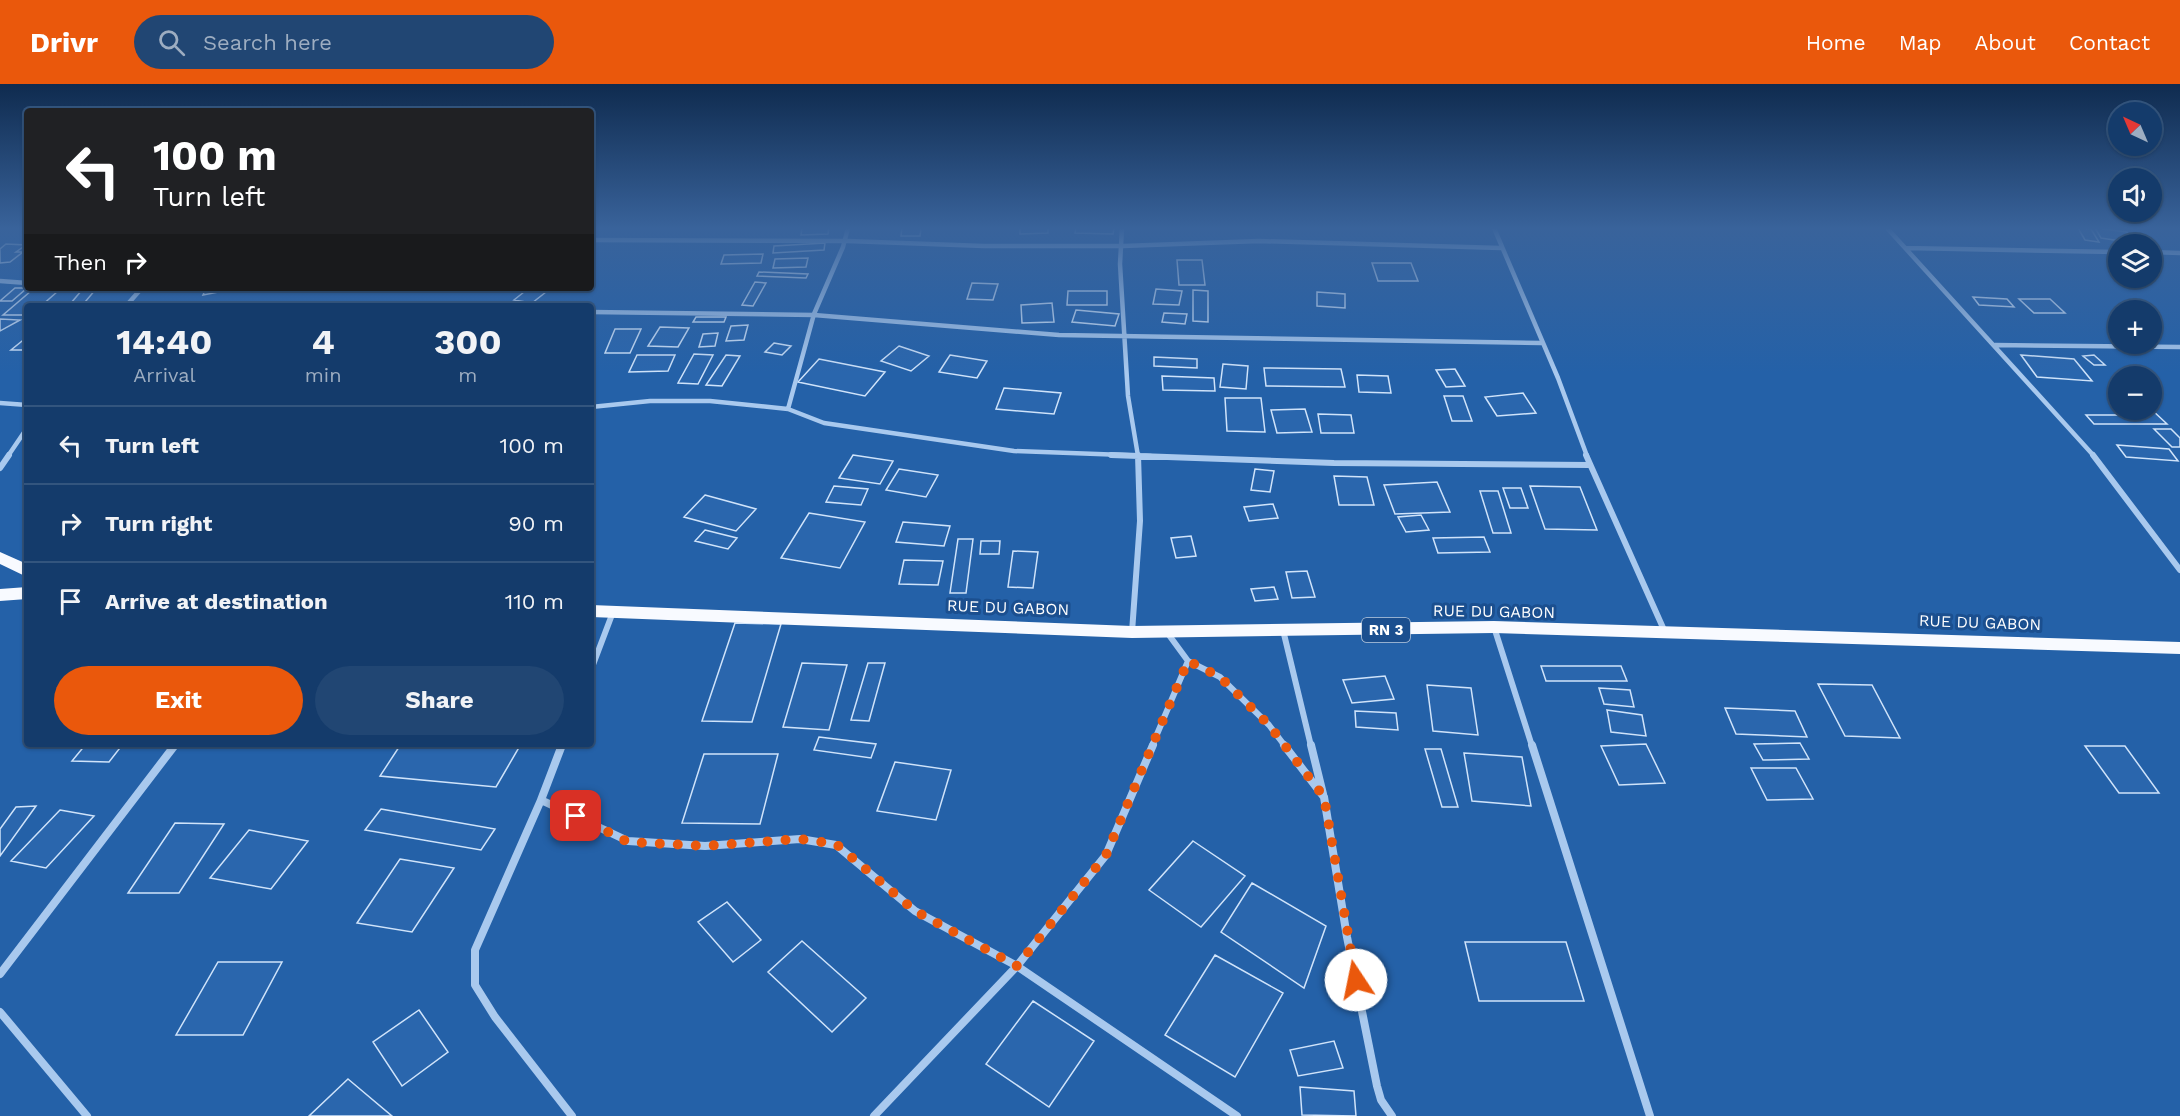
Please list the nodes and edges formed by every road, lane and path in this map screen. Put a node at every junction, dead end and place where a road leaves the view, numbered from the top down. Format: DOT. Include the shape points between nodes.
graph roads {
  1 [pos="830,276"];
  2 [pos="1121,276"];
  3 [pos="1513,276"];
  4 [pos="1932,276"];
  5 [pos="0,281"];
  6 [pos="24,283"];
  7 [pos="139,291"];
  8 [pos="129,303"];
  9 [pos="594,312"];
  10 [pos="814,315"];
  11 [pos="1125,336"];
  12 [pos="1541,343"];
  13 [pos="1995,345"];
  14 [pos="2180,347"];
  15 [pos="0,403"];
  16 [pos="24,405"];
  17 [pos="594,407"];
  18 [pos="788,409"];
  19 [pos="24,432"];
  20 [pos="1138,455"];
  21 [pos="1590,465"];
  22 [pos="0,468"];
  23 [pos="0,557"];
  24 [pos="0,569"];
  25 [pos="24,569"];
  26 [pos="2180,570"];
  27 [pos="24,571"];
  28 [pos="24,593"];
  29 [pos="3,596"];
  30 [pos="594,611"];
  31 [pos="613,612"];
  32 [pos="1494,627"];
  33 [pos="1283,630"];
  34 [pos="1664,630"];
  35 [pos="1166,631"];
  36 [pos="1132,632"];
  37 [pos="2180,648"];
  38 [pos="1188,661"];
  39 [pos="594,662"];
  40 [pos="173,747"];
  41 [pos="561,747"];
  42 [pos="1324,797"];
  43 [pos="541,800"];
  44 [pos="1017,966"];
  45 [pos="0,974"];
  46 [pos="0,1012"];
  47 [pos="87,1116"];
  48 [pos="572,1116"];
  49 [pos="874,1116"];
  50 [pos="1237,1116"];
  51 [pos="1390,1116"];
  52 [pos="1650,1116"];
  1 -- 10 [label="street"];
  2 -- 11 [label="street"];
  3 -- 12 [label="street"];
  4 -- 13 [label="street"];
  5 -- 6 [label="street"];
  7 -- 8 [label="street"];
  9 -- 10 [label="street"];
  10 -- 11 [label="street" via="1059,335"];
  10 -- 18 [label="street"];
  11 -- 12 [label="street"];
  11 -- 20 [label="street" via="1128,396"];
  12 -- 21 [label="street"];
  13 -- 14 [label="street"];
  13 -- 26 [label="street" via="2086,446"];
  15 -- 16 [label="street"];
  17 -- 18 [label="street" via="650,400 710,400"];
  18 -- 20 [label="street" via="824,423 1014,451"];
  19 -- 22 [label="street"];
  20 -- 21 [label="street" via="1334,463"];
  20 -- 36 [label="street" via="1140,521"];
  21 -- 34 [label="street"];
  23 -- 25 [label="highway"];
  24 -- 27 [label="highway"];
  28 -- 29 [label="highway"];
  30 -- 31 [label="highway, RUE DU GABON / RN 3"];
  31 -- 36 [label="highway, RUE DU GABON / RN 3"];
  31 -- 39 [label="street"];
  32 -- 33 [label="highway, RUE DU GABON / RN 3"];
  32 -- 34 [label="highway, RUE DU GABON / RN 3"];
  32 -- 52 [label="street"];
  33 -- 35 [label="highway, RUE DU GABON / RN 3"];
  33 -- 42 [label="street"];
  34 -- 37 [label="highway, RUE DU GABON / RN 3"];
  35 -- 36 [label="highway, RUE DU GABON / RN 3"];
  35 -- 38 [label="street"];
  38 -- 42 [label="street" via="1220,677 1269,725"];
  38 -- 44 [label="street" via="1106,855"];
  40 -- 45 [label="street"];
  41 -- 43 [label="street"];
  42 -- 51 [label="street" via="1377,1086"];
  43 -- 44 [label="street" via="628,842 705,846 800,839 836,844 915,911"];
  43 -- 48 [label="street" via="475,950 475,985"];
  44 -- 49 [label="street"];
  44 -- 50 [label="street"];
  46 -- 47 [label="street"];
}
